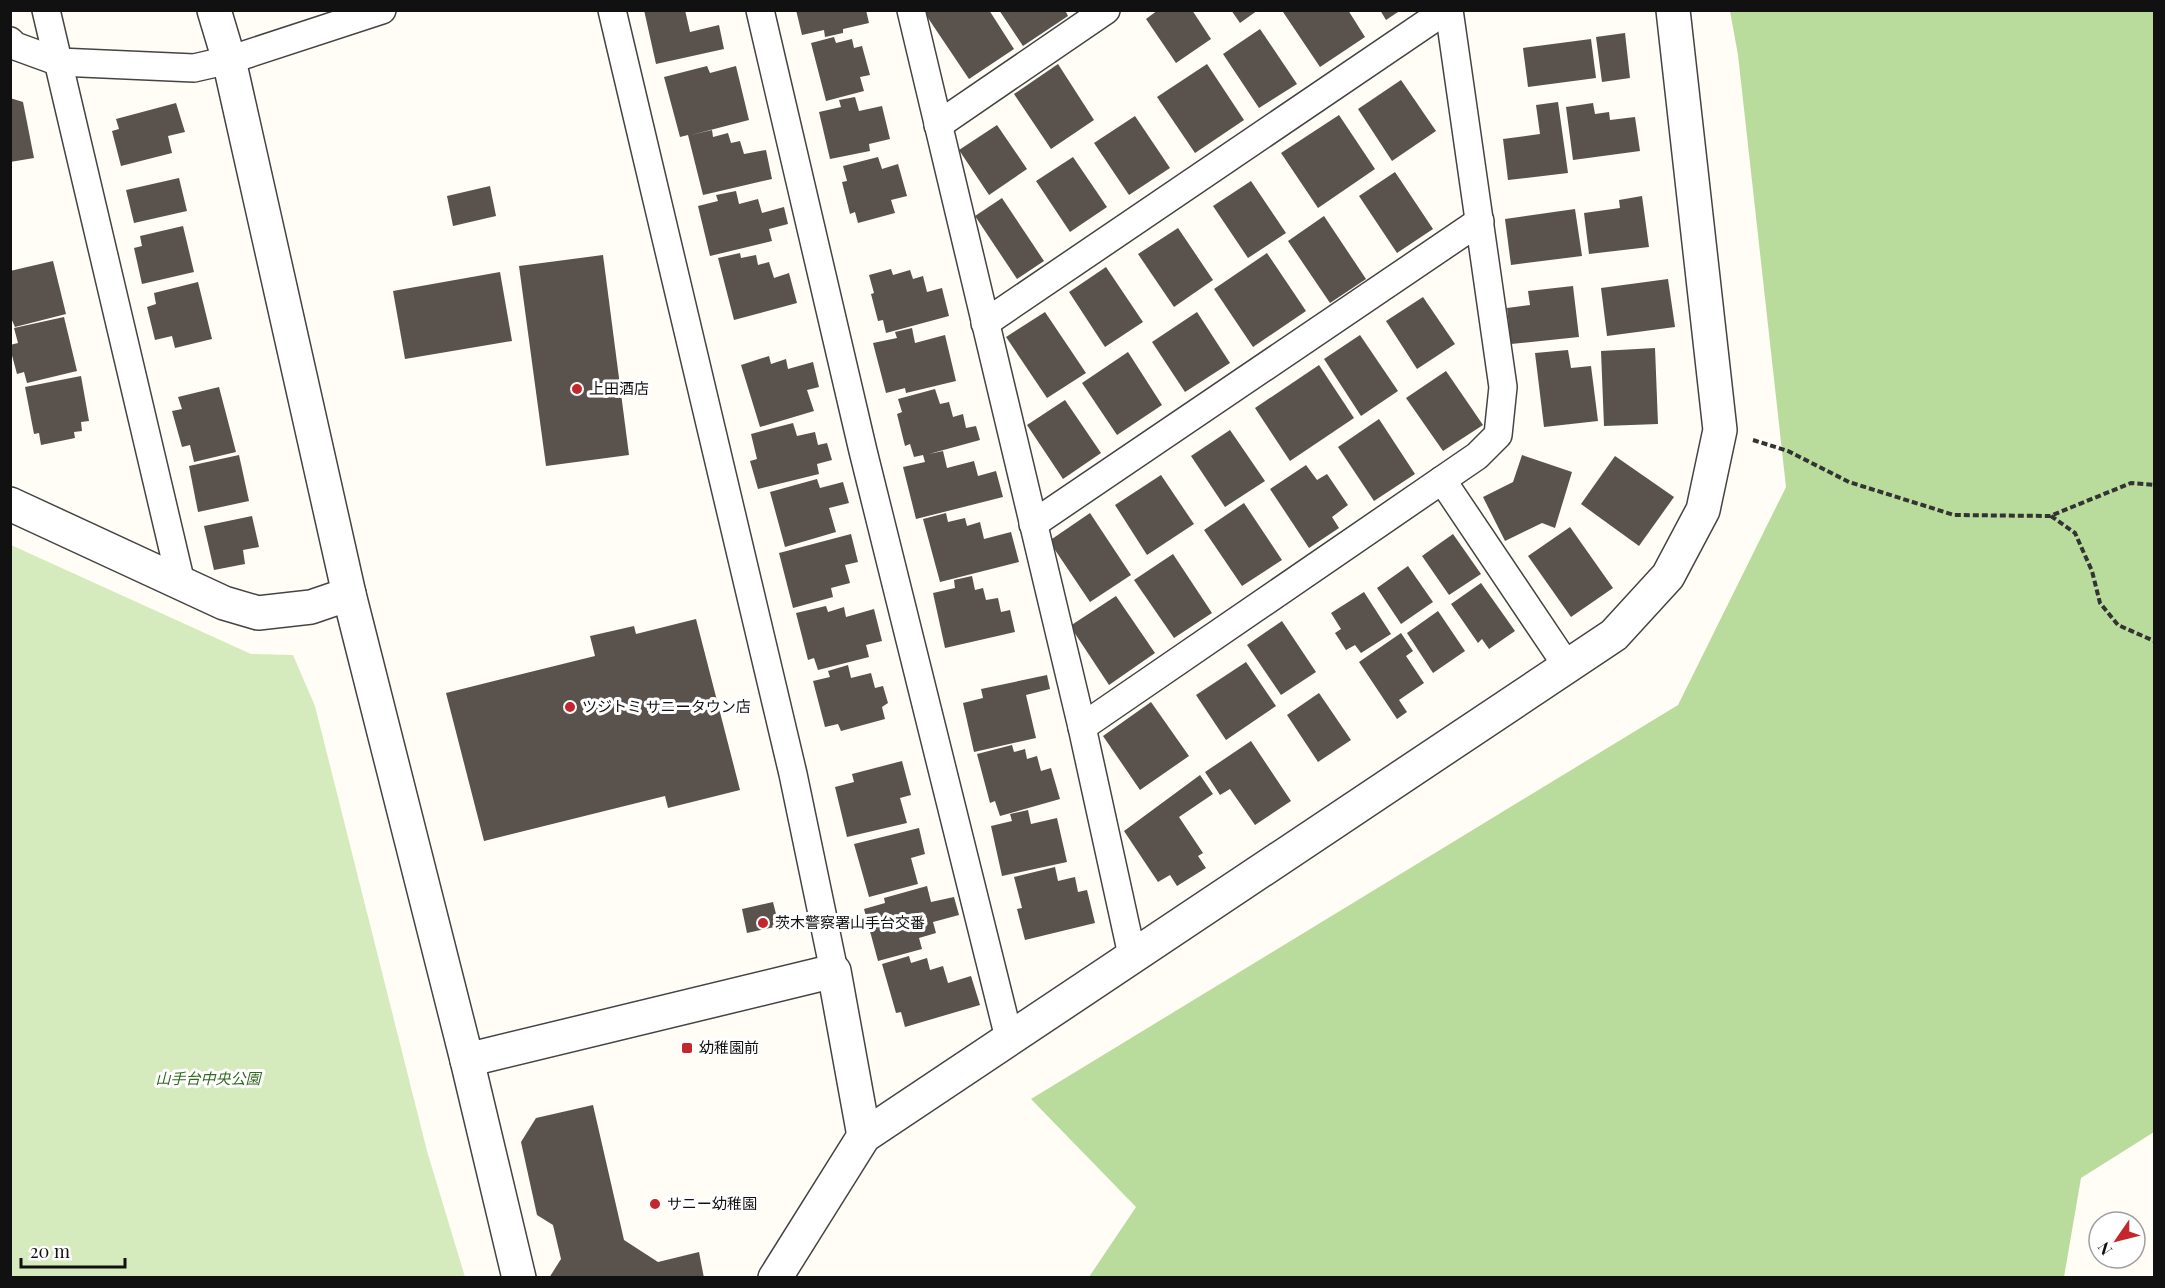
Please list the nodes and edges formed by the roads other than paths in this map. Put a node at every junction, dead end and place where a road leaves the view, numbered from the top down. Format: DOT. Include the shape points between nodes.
graph roads {
  1 [pos="46,10"];
  2 [pos="214,10"];
  3 [pos="382,10"];
  4 [pos="612,10"];
  5 [pos="760,10"];
  6 [pos="911,10"];
  7 [pos="1106,10"];
  8 [pos="1448,10"];
  9 [pos="1673,10"];
  10 [pos="10,41"];
  11 [pos="229,60"];
  12 [pos="59,62"];
  13 [pos="938,125"];
  14 [pos="1480,221"];
  15 [pos="985,323"];
  16 [pos="1442,480"];
  17 [pos="10,504"];
  18 [pos="1034,524"];
  19 [pos="181,583"];
  20 [pos="349,594"];
  21 [pos="1567,666"];
  22 [pos="1082,727"];
  23 [pos="1132,955"];
  24 [pos="834,971"];
  25 [pos="1009,1038"];
  26 [pos="467,1060"];
  27 [pos="864,1136"];
  28 [pos="519,1278"];
  29 [pos="775,1278"];
  1 -- 12 [label="street"];
  2 -- 11 [label="street"];
  3 -- 11 [label="street"];
  4 -- 24 [label="street" via="793,774"];
  5 -- 25 [label="street" via="863,451"];
  6 -- 13 [label="street"];
  7 -- 13 [label="street"];
  8 -- 14 [label="street"];
  8 -- 15 [label="street"];
  9 -- 21 [label="street" via="1720,430 1703,510 1668,576 1614,635"];
  10 -- 12 [label="street"];
  11 -- 12 [label="street" via="194,68"];
  11 -- 20 [label="street"];
  12 -- 19 [label="street"];
  13 -- 15 [label="street"];
  14 -- 16 [label="street" via="1503,387 1498,435 1477,456"];
  14 -- 18 [label="street"];
  15 -- 18 [label="street"];
  16 -- 21 [label="street"];
  16 -- 22 [label="street"];
  17 -- 19 [label="street"];
  18 -- 22 [label="street"];
  19 -- 20 [label="street" via="258,613 311,607"];
  20 -- 26 [label="street"];
  21 -- 23 [label="street"];
  22 -- 23 [label="street"];
  23 -- 25 [label="street"];
  24 -- 26 [label="street"];
  24 -- 27 [label="street"];
  25 -- 27 [label="street"];
  26 -- 28 [label="street"];
  27 -- 29 [label="street"];
}
